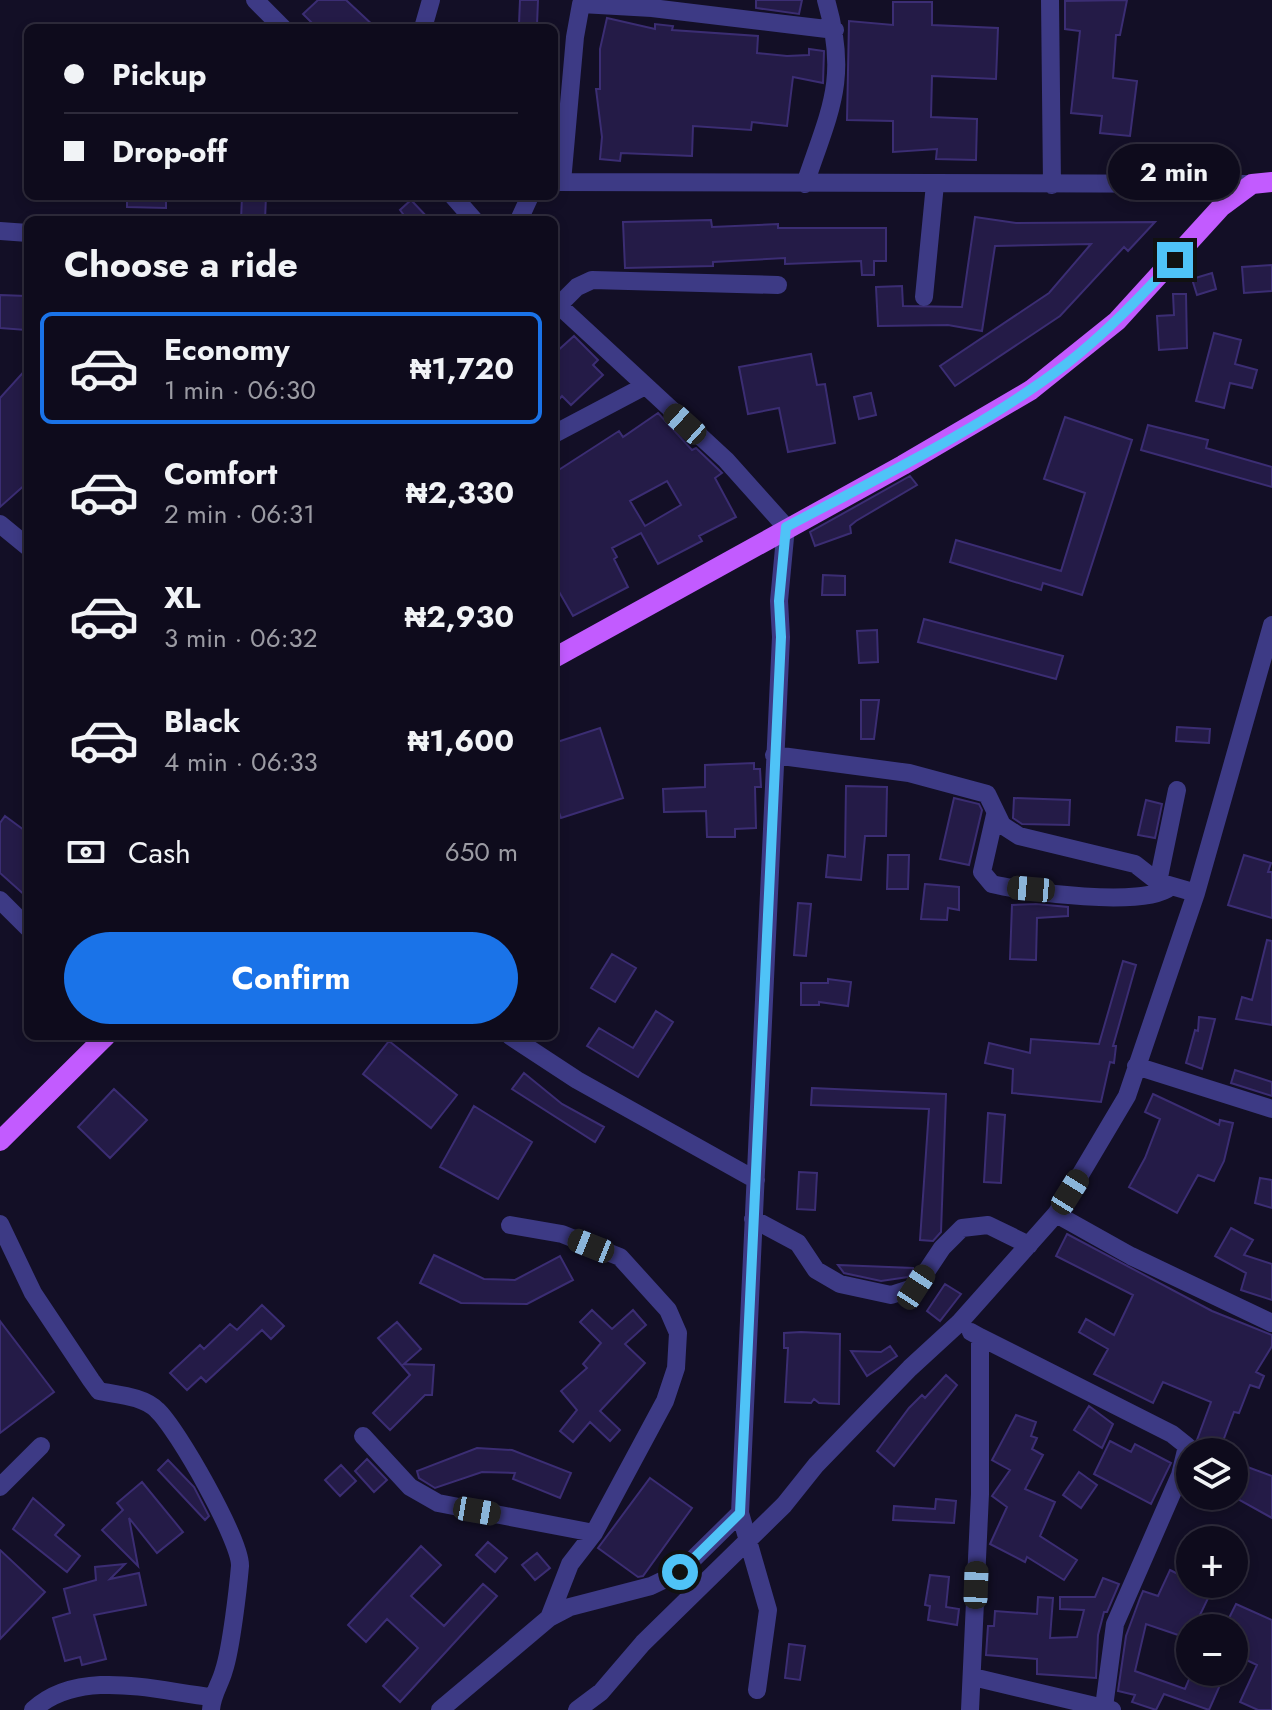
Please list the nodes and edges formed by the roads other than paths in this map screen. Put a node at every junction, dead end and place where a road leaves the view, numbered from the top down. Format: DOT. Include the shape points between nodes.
graph roads {
  1 [pos="255,0"];
  2 [pos="431,0"];
  3 [pos="826,0"];
  4 [pos="1050,0"];
  5 [pos="581,2"];
  6 [pos="279,24"];
  7 [pos="424,24"];
  8 [pos="835,30"];
  9 [pos="558,182"];
  10 [pos="1262,183"];
  11 [pos="805,184"];
  12 [pos="935,184"];
  13 [pos="1052,185"];
  14 [pos="456,200"];
  15 [pos="470,216"];
  16 [pos="0,231"];
  17 [pos="24,233"];
  18 [pos="778,285"];
  19 [pos="924,297"];
  20 [pos="558,301"];
  21 [pos="558,305"];
  22 [pos="643,387"];
  23 [pos="558,432"];
  24 [pos="0,524"];
  25 [pos="786,527"];
  26 [pos="24,544"];
  27 [pos="1272,625"];
  28 [pos="558,656"];
  29 [pos="774,755"];
  30 [pos="1177,790"];
  31 [pos="995,815"];
  32 [pos="1164,884"];
  33 [pos="1196,893"];
  34 [pos="0,900"];
  35 [pos="24,924"];
  36 [pos="102,1040"];
  37 [pos="516,1040"];
  38 [pos="1136,1066"];
  39 [pos="1272,1109"];
  40 [pos="0,1141"];
  41 [pos="756,1180"];
  42 [pos="1056,1214"];
  43 [pos="753,1219"];
  44 [pos="0,1224"];
  45 [pos="510,1225"];
  46 [pos="1029,1245"];
  47 [pos="959,1323"];
  48 [pos="1272,1323"];
  49 [pos="980,1337"];
  50 [pos="363,1436"];
  51 [pos="41,1446"];
  52 [pos="0,1487"];
  53 [pos="740,1513"];
  54 [pos="594,1533"];
  55 [pos="747,1542"];
  56 [pos="549,1618"];
  57 [pos="973,1677"];
  58 [pos="757,1690"];
  59 [pos="604,1701"];
  60 [pos="212,1704"];
  61 [pos="1108,1708"];
  62 [pos="33,1710"];
  63 [pos="440,1710"];
  64 [pos="577,1710"];
  65 [pos="970,1710"];
  1 -- 6 [label="street"];
  2 -- 7 [label="street"];
  3 -- 8 [label="street"];
  4 -- 13 [label="street"];
  5 -- 8 [label="street"];
  5 -- 9 [label="street"];
  8 -- 11 [label="street" via="839,70 834,98"];
  9 -- 11 [label="street"];
  10 -- 13 [label="street"];
  10 -- 25 [label="main road" via="1221,207 1117,321 1031,390"];
  11 -- 12 [label="street"];
  12 -- 13 [label="street"];
  12 -- 19 [label="street"];
  14 -- 15 [label="street"];
  16 -- 17 [label="street"];
  18 -- 20 [label="street" via="592,280"];
  21 -- 22 [label="street"];
  22 -- 23 [label="street"];
  22 -- 25 [label="street" via="726,460"];
  24 -- 26 [label="street"];
  25 -- 28 [label="main road"];
  25 -- 29 [label="street"];
  27 -- 33 [label="street"];
  29 -- 31 [label="street" via="909,773 987,794"];
  29 -- 41 [label="street"];
  30 -- 32 [label="street"];
  31 -- 32 [label="street" via="1019,836 1135,864"];
  31 -- 32 [label="street" via="982,872 992,884 1125,897 1161,894"];
  32 -- 33 [label="street"];
  33 -- 38 [label="street"];
  34 -- 35 [label="street"];
  36 -- 40 [label="main road"];
  37 -- 41 [label="street"];
  38 -- 39 [label="street"];
  38 -- 42 [label="street" via="1112,1124"];
  41 -- 43 [label="street"];
  42 -- 46 [label="street"];
  42 -- 48 [label="street"];
  43 -- 46 [label="street" via="798,1243 816,1270 840,1284 891,1295 916,1287 962,1228 988,1225"];
  43 -- 53 [label="street"];
  44 -- 60 [label="street" via="33,1293 99,1391 155,1408 233,1536 240,1563 225,1669"];
  45 -- 54 [label="street" via="562,1234 620,1257 668,1310 678,1333 676,1368 665,1401"];
  46 -- 47 [label="street"];
  47 -- 49 [label="street"];
  47 -- 55 [label="street"];
  49 -- 57 [label="street"];
  49 -- 61 [label="street" via="1187,1446 1180,1475 1115,1624"];
  50 -- 54 [label="street" via="410,1487 438,1503"];
  51 -- 52 [label="street"];
  53 -- 55 [label="street"];
  53 -- 56 [label="street" via="680,1572"];
  54 -- 56 [label="street" via="570,1564"];
  55 -- 58 [label="street" via="768,1610"];
  55 -- 59 [label="street" via="643,1643"];
  56 -- 63 [label="street"];
  57 -- 61 [label="street"];
  57 -- 65 [label="street"];
  59 -- 64 [label="street"];
  60 -- 62 [label="street" via="98,1684 46,1698"];
}
